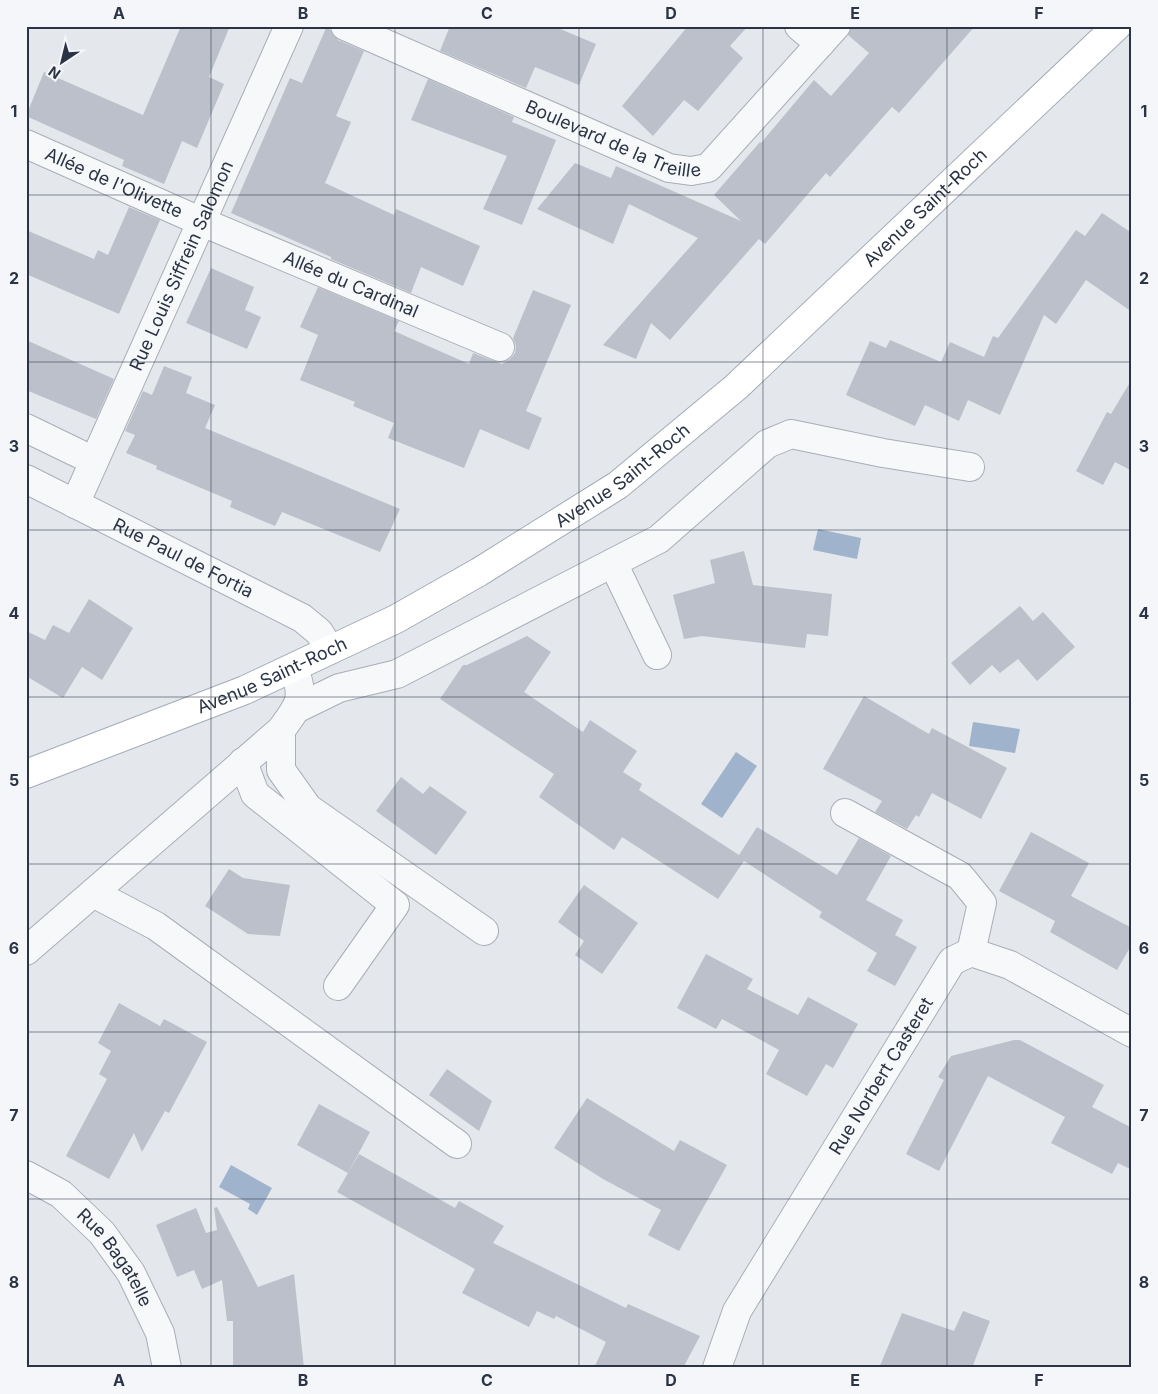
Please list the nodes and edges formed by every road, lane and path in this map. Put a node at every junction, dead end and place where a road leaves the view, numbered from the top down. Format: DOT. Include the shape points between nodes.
graph roads {
  1 [pos="289,26"];
  2 [pos="345,26"];
  3 [pos="800,26"];
  4 [pos="1117,26"];
  5 [pos="828,35"];
  6 [pos="26,144"];
  7 [pos="202,222"];
  8 [pos="500,347"];
  9 [pos="26,428"];
  10 [pos="94,461"];
  11 [pos="970,467"];
  12 [pos="26,478"];
  13 [pos="75,504"];
  14 [pos="613,563"];
  15 [pos="330,650"];
  16 [pos="657,655"];
  17 [pos="294,668"];
  18 [pos="289,719"];
  19 [pos="243,762"];
  20 [pos="26,774"];
  21 [pos="845,813"];
  22 [pos="93,893"];
  23 [pos="484,931"];
  24 [pos="26,951"];
  25 [pos="971,952"];
  26 [pos="338,986"];
  27 [pos="1132,1033"];
  28 [pos="457,1144"];
  29 [pos="26,1175"];
  30 [pos="166,1368"];
  31 [pos="717,1368"];
  1 -- 7 [label="street, Rue Louis Siffrein Salomon"];
  2 -- 5 [label="street, Boulevard de la Treille" via="669,168 691,172 708,168"];
  3 -- 5 [label="street"];
  4 -- 15 [label="main road, Avenue Saint-Roch" via="736,387 618,485 487,568 396,619"];
  6 -- 7 [label="street, Allée de l'Olivette"];
  7 -- 8 [label="street, Allée du Cardinal"];
  7 -- 10 [label="street, Rue Louis Siffrein Salomon"];
  9 -- 10 [label="street"];
  10 -- 13 [label="street, Rue Louis Siffrein Salomon"];
  11 -- 14 [label="street" via="791,434 767,444 659,539"];
  12 -- 13 [label="street, Rue Paul de Fortia"];
  13 -- 15 [label="street, Rue Paul de Fortia" via="302,618 319,632"];
  14 -- 16 [label="street"];
  14 -- 18 [label="street" via="397,674 339,688"];
  15 -- 17 [label="main road, Avenue Saint-Roch"];
  17 -- 18 [label="street" via="302,690"];
  17 -- 20 [label="main road, Avenue Saint-Roch"];
  18 -- 19 [label="street"];
  18 -- 23 [label="street" via="281,770 308,808"];
  19 -- 22 [label="street"];
  19 -- 26 [label="street" via="255,794 395,905"];
  21 -- 25 [label="street" via="960,876 982,903"];
  22 -- 24 [label="street"];
  22 -- 28 [label="street" via="156,926"];
  25 -- 27 [label="street" via="1010,965"];
  25 -- 31 [label="street, Rue Norbert Casteret" via="952,961 737,1311"];
  29 -- 30 [label="street, Rue Bagatelle" via="60,1194 102,1233 131,1273 160,1333"];
}
